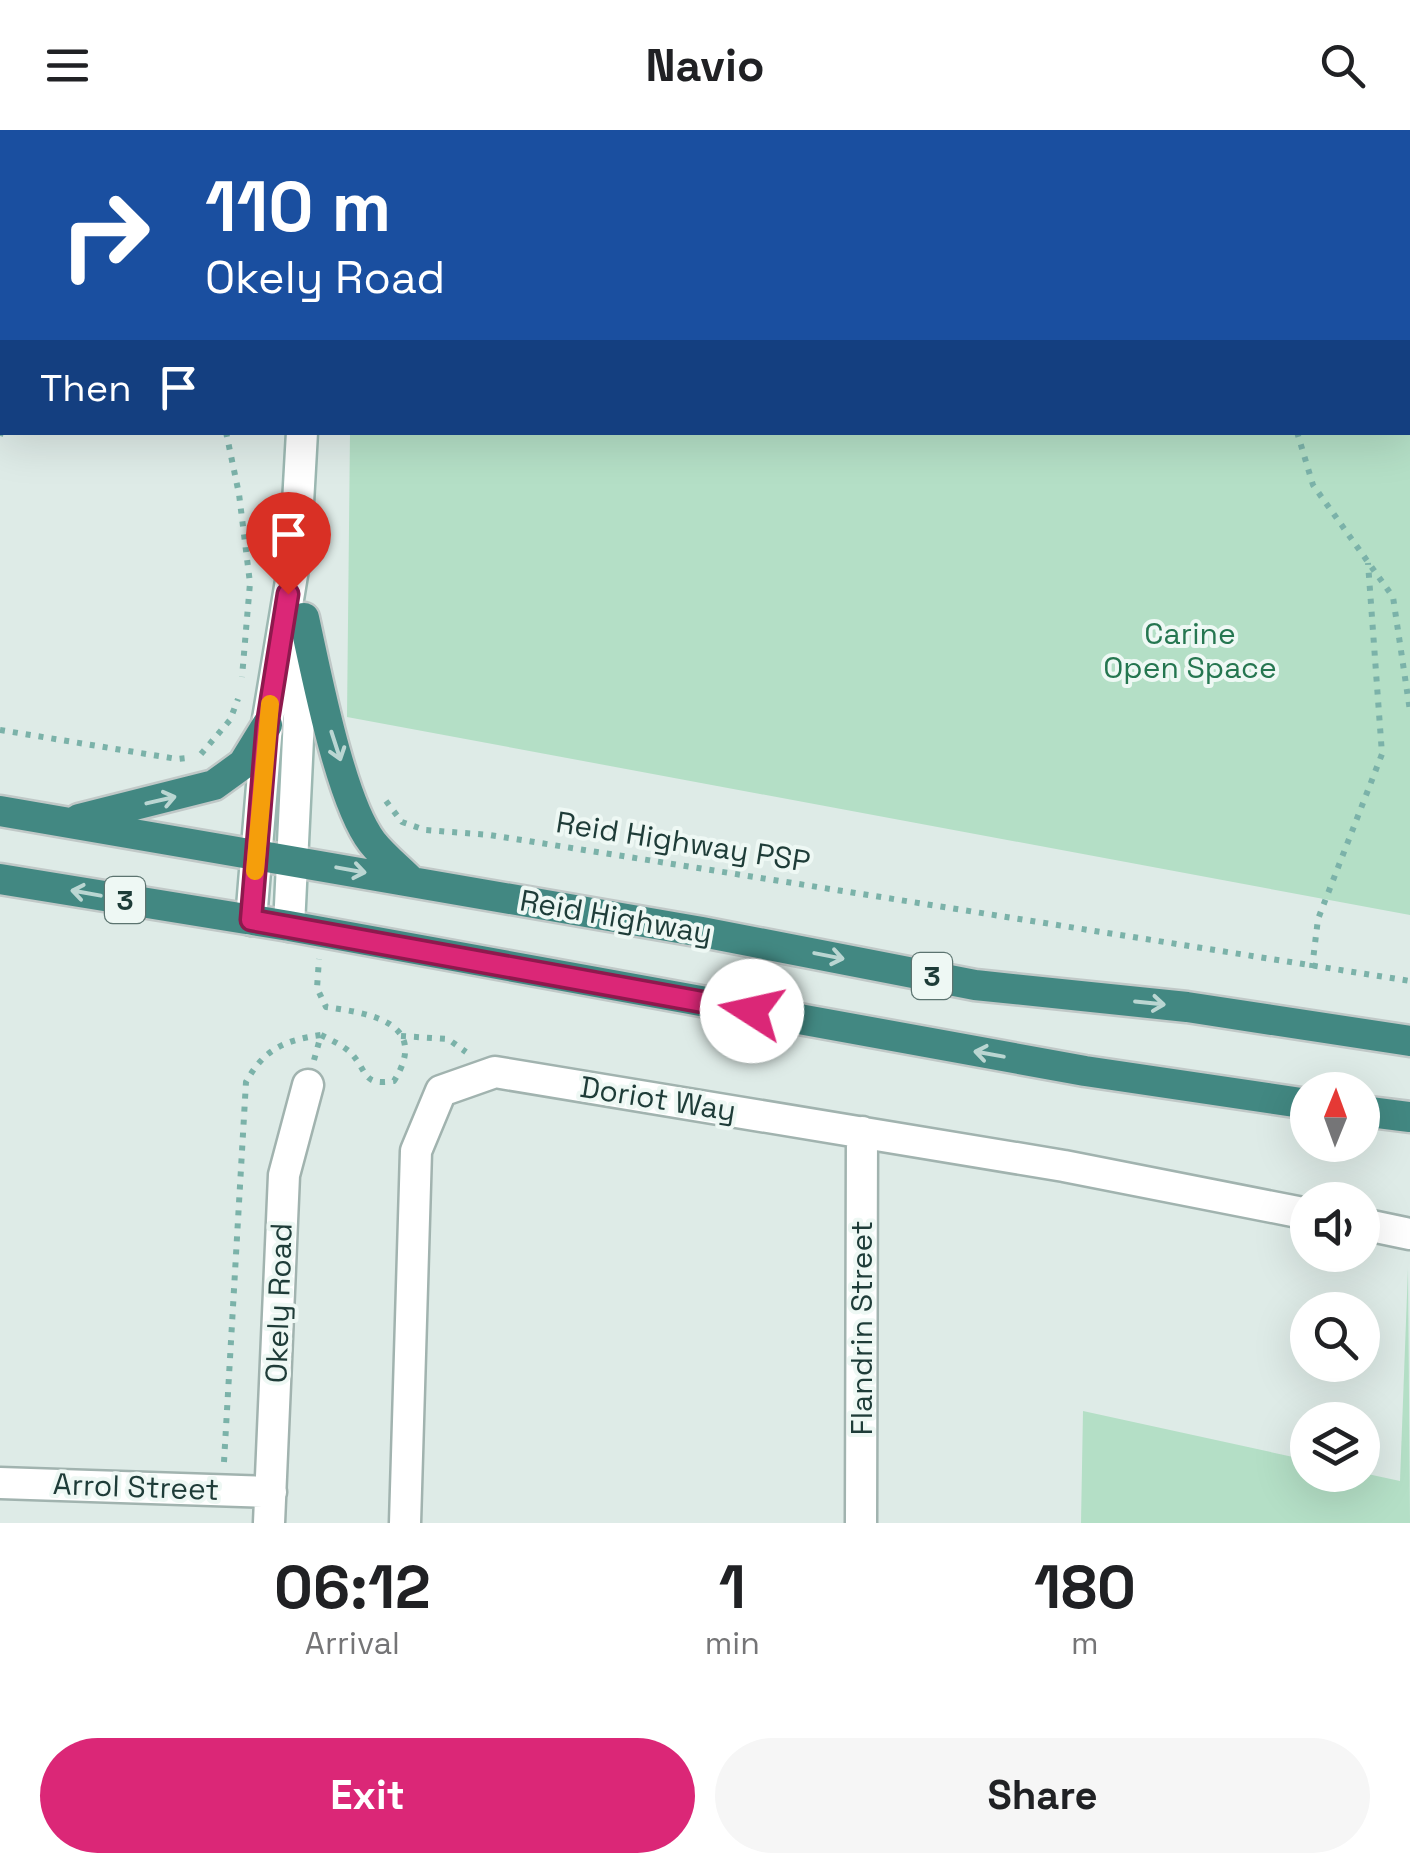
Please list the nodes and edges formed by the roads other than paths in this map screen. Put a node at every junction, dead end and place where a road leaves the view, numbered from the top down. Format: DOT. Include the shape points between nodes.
graph roads {
  1 [pos="302,435"];
  2 [pos="294,557"];
  3 [pos="304,618"];
  4 [pos="267,725"];
  5 [pos="0,811"];
  6 [pos="66,822"];
  7 [pos="256,853"];
  8 [pos="292,859"];
  9 [pos="0,878"];
  10 [pos="411,880"];
  11 [pos="251,920"];
  12 [pos="288,926"];
  13 [pos="1410,1041"];
  14 [pos="308,1085"];
  15 [pos="1290,1101"];
  16 [pos="1380,1113"];
  17 [pos="1410,1117"];
  18 [pos="862,1132"];
  19 [pos="1290,1210"];
  20 [pos="1380,1228"];
  21 [pos="1410,1234"];
  22 [pos="0,1483"];
  23 [pos="271,1492"];
  24 [pos="269,1523"];
  25 [pos="405,1523"];
  26 [pos="862,1523"];
  1 -- 2 [label="street"];
  2 -- 3 [label="street"];
  2 -- 4 [label="street"];
  3 -- 8 [label="street"];
  3 -- 10 [label="highway, one-way" via="354,801 370,840"];
  6 -- 4 [label="highway, one-way" via="214,785 243,764"];
  4 -- 7 [label="street"];
  5 -- 6 [label="highway, Reid Highway / 3"];
  6 -- 7 [label="highway, Reid Highway / 3"];
  7 -- 8 [label="highway, Reid Highway / 3"];
  7 -- 11 [label="street"];
  8 -- 10 [label="highway, Reid Highway / 3, one-way"];
  8 -- 12 [label="street"];
  11 -- 9 [label="highway, 3, one-way"];
  10 -- 13 [label="highway, Reid Highway / 3, one-way" via="975,985 1187,1007"];
  11 -- 12 [label="highway, 3"];
  15 -- 12 [label="highway, 3, one-way" via="1085,1071"];
  14 -- 23 [label="street, Okely Road" via="284,1175"];
  16 -- 17 [label="highway"];
  18 -- 19 [label="street, Doriot Way"];
  18 -- 25 [label="street, Doriot Way" via="495,1072 441,1090 416,1151"];
  18 -- 26 [label="street, Flandrin Street"];
  20 -- 21 [label="street"];
  22 -- 23 [label="street, Arrol Street"];
  23 -- 24 [label="street, Okely Road"];
}
